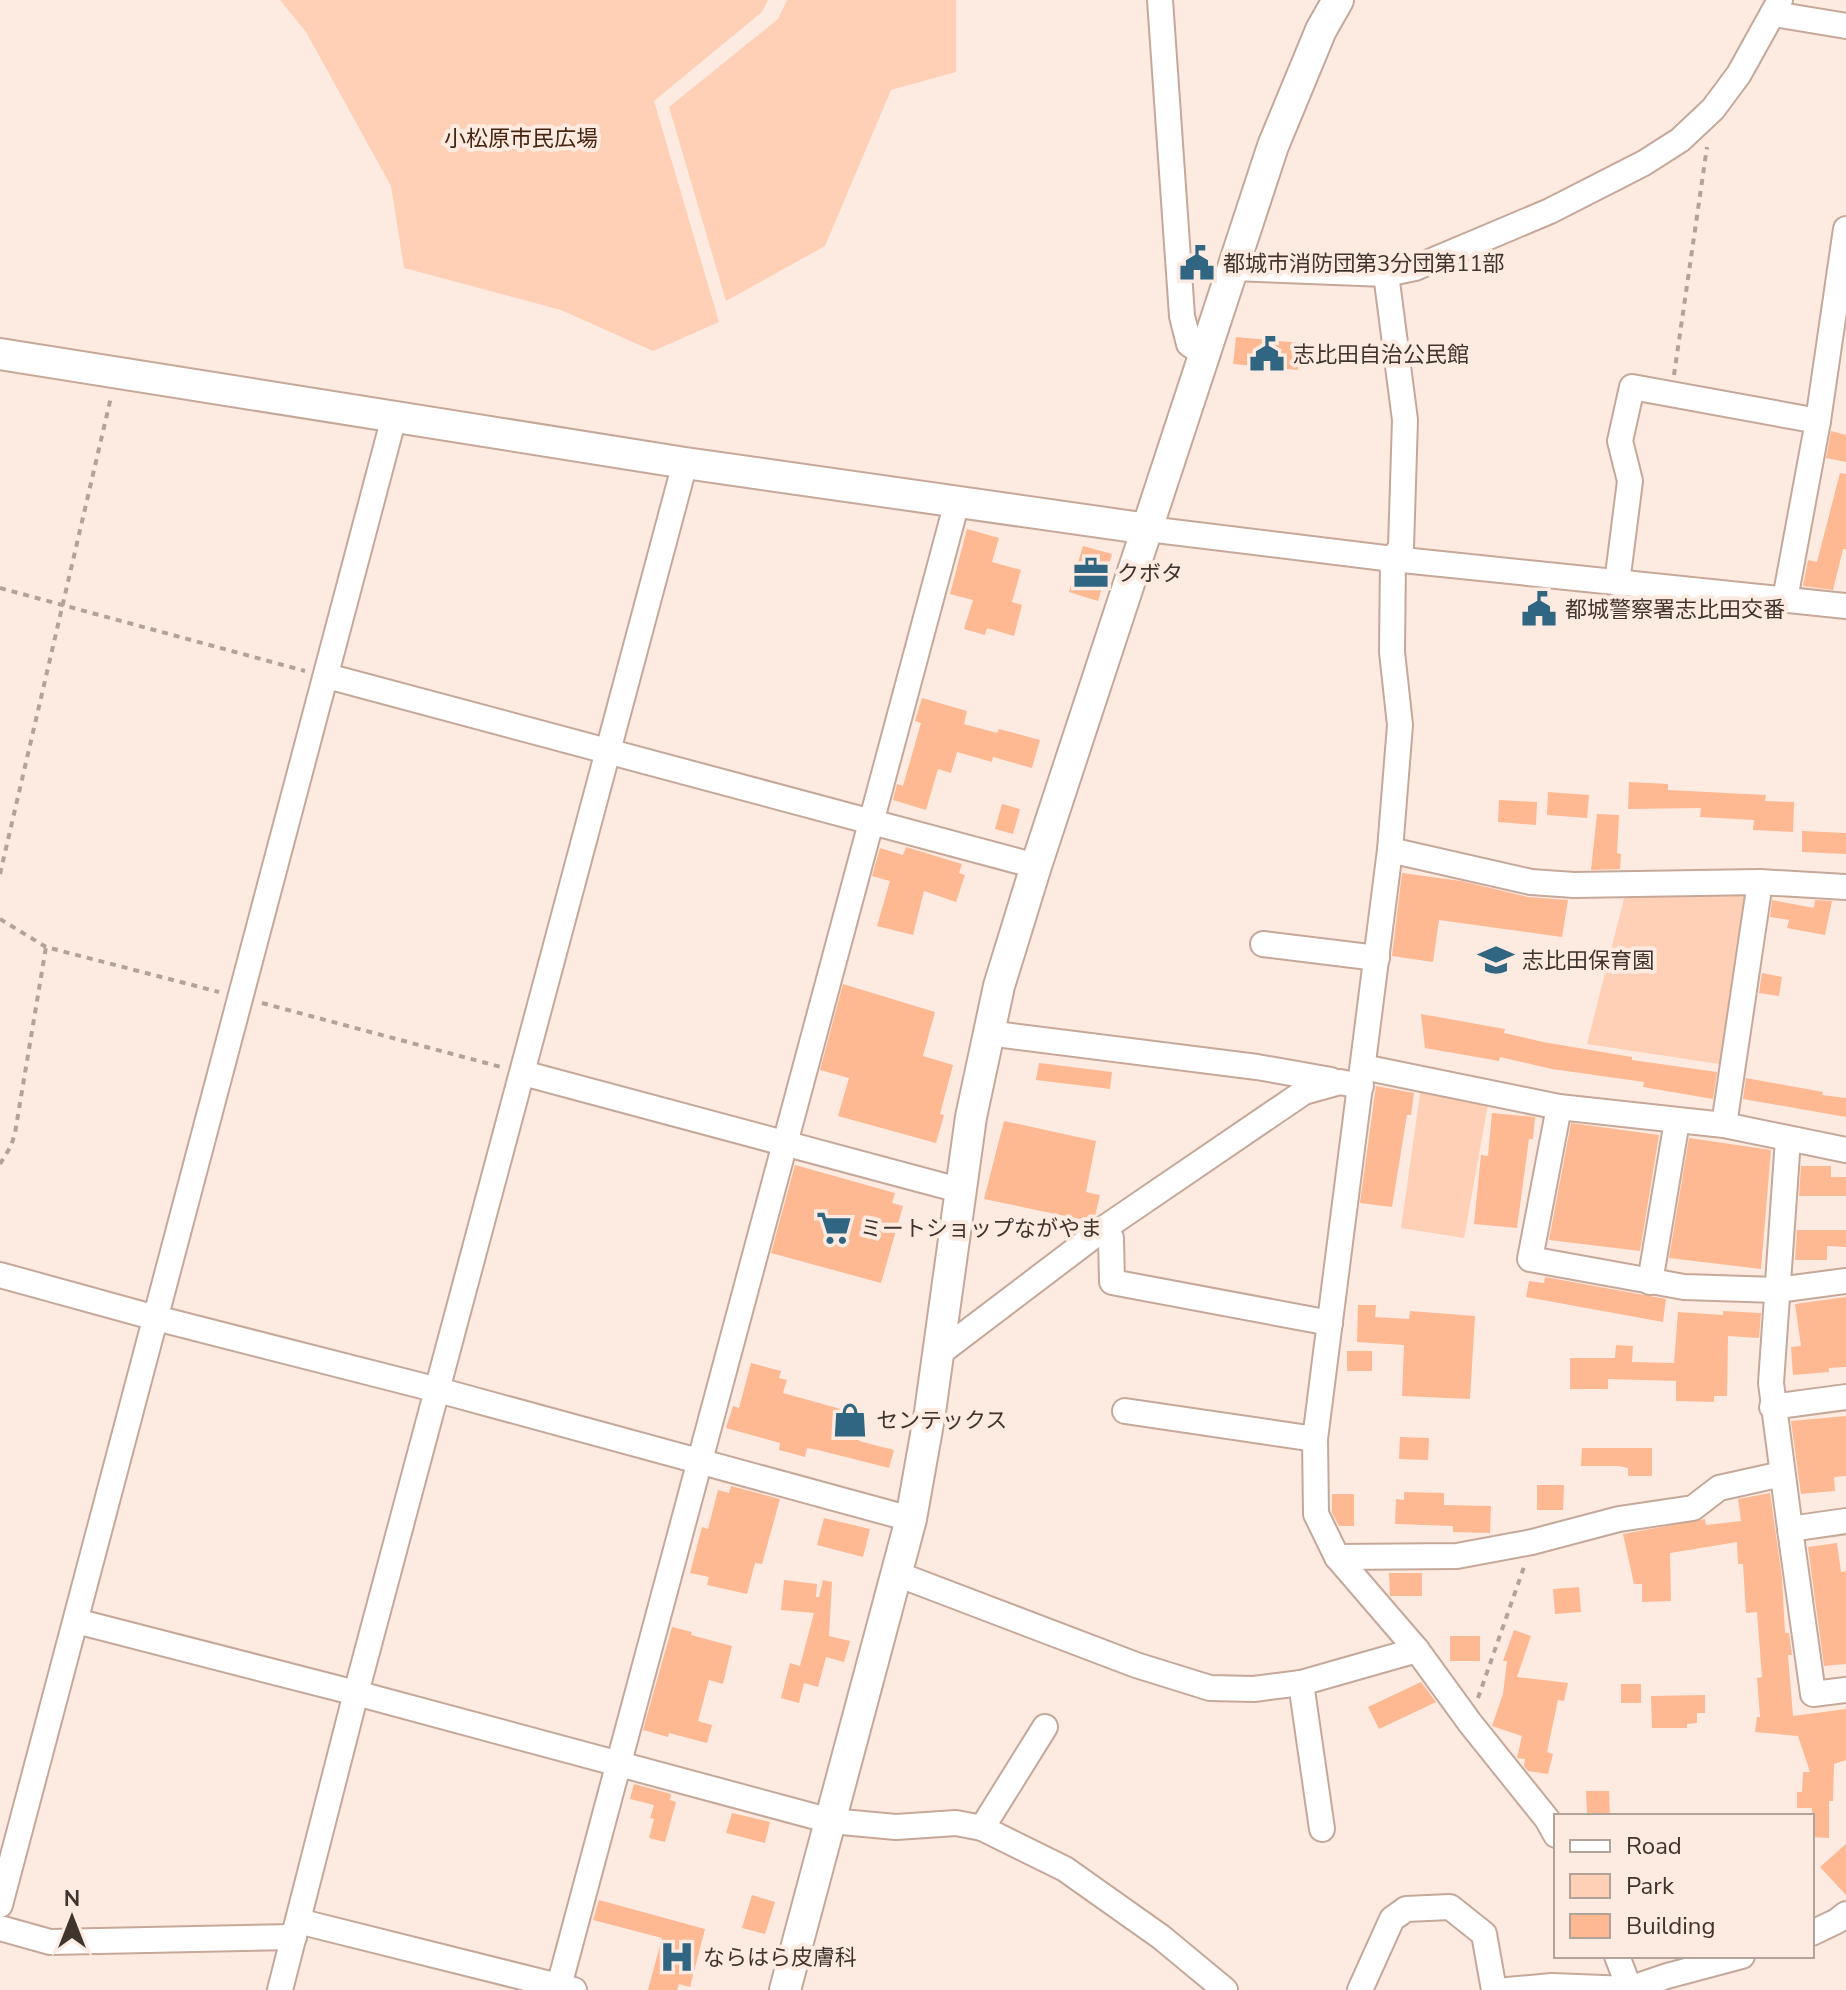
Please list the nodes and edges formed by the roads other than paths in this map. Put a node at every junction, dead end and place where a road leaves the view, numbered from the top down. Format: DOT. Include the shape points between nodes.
graph roads {
  1 [pos="1160,0"];
  2 [pos="1338,0"];
  3 [pos="1777,7"];
  4 [pos="1846,26"];
  5 [pos="1846,229"];
  6 [pos="1233,268"];
  7 [pos="1386,274"];
  8 [pos="0,354"];
  9 [pos="1204,354"];
  10 [pos="394,417"];
  11 [pos="1818,421"];
  12 [pos="685,463"];
  13 [pos="957,502"];
  14 [pos="1148,529"];
  15 [pos="1393,559"];
  16 [pos="1617,583"];
  17 [pos="1785,599"];
  18 [pos="1846,606"];
  19 [pos="327,676"];
  20 [pos="610,753"];
  21 [pos="871,822"];
  22 [pos="1390,850"];
  23 [pos="1036,866"];
  24 [pos="1760,882"];
  25 [pos="1846,887"];
  26 [pos="1263,944"];
  27 [pos="1377,958"];
  28 [pos="988,1033"];
  29 [pos="523,1073"];
  30 [pos="1355,1078"];
  31 [pos="1559,1107"];
  32 [pos="1677,1121"];
  33 [pos="1724,1125"];
  34 [pos="1788,1139"];
  35 [pos="784,1143"];
  36 [pos="1846,1150"];
  37 [pos="959,1190"];
  38 [pos="1103,1229"];
  39 [pos="0,1275"];
  40 [pos="1846,1281"];
  41 [pos="1650,1282"];
  42 [pos="1777,1290"];
  43 [pos="156,1318"];
  44 [pos="1330,1323"];
  45 [pos="937,1355"];
  46 [pos="438,1390"];
  47 [pos="1846,1397"];
  48 [pos="1772,1407"];
  49 [pos="1125,1411"];
  50 [pos="1315,1439"];
  51 [pos="700,1461"];
  52 [pos="1782,1474"];
  53 [pos="911,1519"];
  54 [pos="1846,1521"];
  55 [pos="1790,1529"];
  56 [pos="1337,1557"];
  57 [pos="897,1574"];
  58 [pos="76,1621"];
  59 [pos="1417,1650"];
  60 [pos="1301,1683"];
  61 [pos="1846,1690"];
  62 [pos="356,1693"];
  63 [pos="1045,1727"];
  64 [pos="618,1766"];
  65 [pos="831,1821"];
  66 [pos="982,1828"];
  67 [pos="1322,1829"];
  68 [pos="1554,1831"];
  69 [pos="0,1905"];
  70 [pos="1846,1914"];
  71 [pos="0,1928"];
  72 [pos="296,1929"];
  73 [pos="1814,1932"];
  74 [pos="1618,1958"];
  75 [pos="1734,1958"];
  76 [pos="490,1980"];
  77 [pos="566,1988"];
  78 [pos="280,1990"];
  79 [pos="785,1990"];
  80 [pos="1225,1990"];
  81 [pos="1360,1990"];
  82 [pos="1494,1990"];
  83 [pos="1507,1990"];
  84 [pos="1630,1990"];
  1 -- 9 [label="street" via="1182,316 1189,344"];
  2 -- 6 [label="street" via="1273,146"];
  3 -- 4 [label="street"];
  3 -- 7 [label="street" via="1739,74 1680,140 1550,211 1415,268"];
  5 -- 11 [label="street"];
  6 -- 7 [label="street"];
  6 -- 9 [label="street"];
  7 -- 15 [label="street" via="1405,420 1401,547"];
  8 -- 10 [label="street"];
  9 -- 14 [label="street"];
  10 -- 12 [label="street"];
  10 -- 19 [label="street"];
  11 -- 16 [label="street" via="1632,387 1620,441 1630,481"];
  11 -- 17 [label="street"];
  12 -- 13 [label="street"];
  12 -- 20 [label="street"];
  13 -- 14 [label="street"];
  13 -- 21 [label="street"];
  14 -- 15 [label="street"];
  14 -- 23 [label="street"];
  15 -- 16 [label="street"];
  15 -- 22 [label="street" via="1392,652 1400,725"];
  16 -- 17 [label="street"];
  17 -- 18 [label="street"];
  19 -- 20 [label="street"];
  19 -- 43 [label="street"];
  20 -- 21 [label="street"];
  20 -- 29 [label="street"];
  21 -- 23 [label="street"];
  21 -- 35 [label="street"];
  22 -- 24 [label="street" via="1531,882"];
  22 -- 27 [label="street"];
  23 -- 28 [label="street"];
  24 -- 25 [label="street"];
  24 -- 33 [label="street"];
  26 -- 27 [label="street"];
  27 -- 30 [label="street"];
  28 -- 30 [label="street"];
  28 -- 37 [label="street"];
  29 -- 35 [label="street"];
  29 -- 46 [label="street"];
  30 -- 31 [label="street"];
  30 -- 38 [label="street" via="1304,1092"];
  30 -- 44 [label="street"];
  31 -- 32 [label="street"];
  31 -- 41 [label="street" via="1530,1259"];
  32 -- 33 [label="street"];
  32 -- 41 [label="street"];
  33 -- 34 [label="street"];
  34 -- 36 [label="street"];
  34 -- 42 [label="street"];
  35 -- 37 [label="street"];
  35 -- 51 [label="street"];
  37 -- 45 [label="street"];
  38 -- 44 [label="street" via="1111,1238 1112,1282"];
  38 -- 45 [label="street"];
  39 -- 43 [label="street"];
  40 -- 42 [label="street"];
  41 -- 42 [label="street"];
  42 -- 48 [label="street"];
  43 -- 46 [label="street"];
  43 -- 58 [label="street"];
  44 -- 50 [label="street"];
  45 -- 53 [label="street"];
  46 -- 51 [label="street"];
  46 -- 62 [label="street"];
  47 -- 48 [label="street"];
  48 -- 52 [label="street"];
  49 -- 50 [label="street"];
  50 -- 56 [label="street" via="1316,1514"];
  51 -- 53 [label="street"];
  51 -- 64 [label="street"];
  52 -- 55 [label="street"];
  52 -- 56 [label="street" via="1719,1488 1693,1508 1457,1556"];
  53 -- 57 [label="street"];
  54 -- 55 [label="street"];
  55 -- 61 [label="street" via="1813,1694"];
  56 -- 59 [label="street"];
  57 -- 60 [label="street" via="1210,1688"];
  57 -- 65 [label="street"];
  58 -- 62 [label="street"];
  58 -- 69 [label="street"];
  59 -- 60 [label="street"];
  59 -- 68 [label="street"];
  60 -- 67 [label="street"];
  62 -- 64 [label="street"];
  62 -- 72 [label="street"];
  63 -- 66 [label="street"];
  64 -- 65 [label="street"];
  64 -- 77 [label="street"];
  65 -- 66 [label="street"];
  65 -- 79 [label="street"];
  66 -- 80 [label="street" via="1065,1869"];
  70 -- 73 [label="street"];
  71 -- 72 [label="street" via="50,1942"];
  72 -- 76 [label="street"];
  72 -- 78 [label="street"];
  74 -- 84 [label="street"];
  75 -- 84 [label="street"];
  76 -- 77 [label="street"];
  81 -- 82 [label="street" via="1392,1919 1406,1909 1450,1907 1484,1934"];
  83 -- 84 [label="street"];
}
